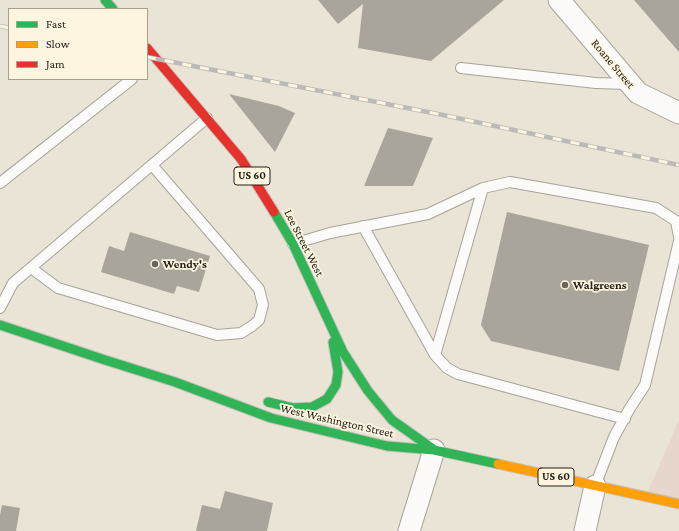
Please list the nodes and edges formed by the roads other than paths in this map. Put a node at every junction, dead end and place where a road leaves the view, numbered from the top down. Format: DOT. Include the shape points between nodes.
graph roads {
  1 [pos="105,0"];
  2 [pos="559,0"];
  3 [pos="112,8"];
  4 [pos="148,49"];
  5 [pos="157,59"];
  6 [pos="148,66"];
  7 [pos="461,68"];
  8 [pos="131,80"];
  9 [pos="630,84"];
  10 [pos="679,113"];
  11 [pos="207,118"];
  12 [pos="152,165"];
  13 [pos="0,183"];
  14 [pos="483,188"];
  15 [pos="363,226"];
  16 [pos="679,237"];
  17 [pos="679,241"];
  18 [pos="293,244"];
  19 [pos="31,268"];
  20 [pos="0,308"];
  21 [pos="329,322"];
  22 [pos="0,325"];
  23 [pos="435,355"];
  24 [pos="175,382"];
  25 [pos="221,390"];
  26 [pos="257,399"];
  27 [pos="625,419"];
  28 [pos="434,450"];
  29 [pos="596,486"];
  30 [pos="679,504"];
  31 [pos="409,531"];
  32 [pos="585,531"];
  1 -- 3 [label="main road"];
  2 -- 9 [label="street, Roane Street"];
  4 -- 5 [label="main road, Lee Street West / US 60"];
  5 -- 6 [label="lane"];
  5 -- 11 [label="main road, Lee Street West / US 60"];
  7 -- 9 [label="lane" via="596,83"];
  8 -- 13 [label="lane"];
  9 -- 10 [label="street, Roane Street" via="638,93"];
  11 -- 12 [label="lane"];
  11 -- 18 [label="main road, Lee Street West / US 60" via="241,159"];
  12 -- 19 [label="lane"];
  12 -- 19 [label="lane" via="259,289 263,305 259,320 252,326 241,333 217,335 58,288"];
  14 -- 15 [label="lane" via="428,214"];
  14 -- 16 [label="lane" via="510,182 656,208 676,221"];
  14 -- 23 [label="lane"];
  15 -- 18 [label="lane"];
  15 -- 23 [label="lane"];
  17 -- 27 [label="lane" via="645,385"];
  18 -- 21 [label="main road, Lee Street West / US 60"];
  19 -- 20 [label="lane" via="13,283"];
  21 -- 26 [label="main road" via="338,372 336,385 327,399 312,406 293,408"];
  21 -- 28 [label="main road, Lee Street West / US 60" via="343,352 368,391 392,420"];
  22 -- 24 [label="main road, West Washington Street / US 60"];
  23 -- 27 [label="lane" via="447,368 458,374"];
  24 -- 25 [label="main road"];
  24 -- 28 [label="main road, West Washington Street / US 60" via="271,418 387,446"];
  27 -- 29 [label="lane" via="614,438"];
  28 -- 29 [label="main road, West Washington Street / US 60"];
  28 -- 31 [label="street"];
  29 -- 30 [label="main road, West Washington Street / US 60"];
  29 -- 32 [label="street"];
}
